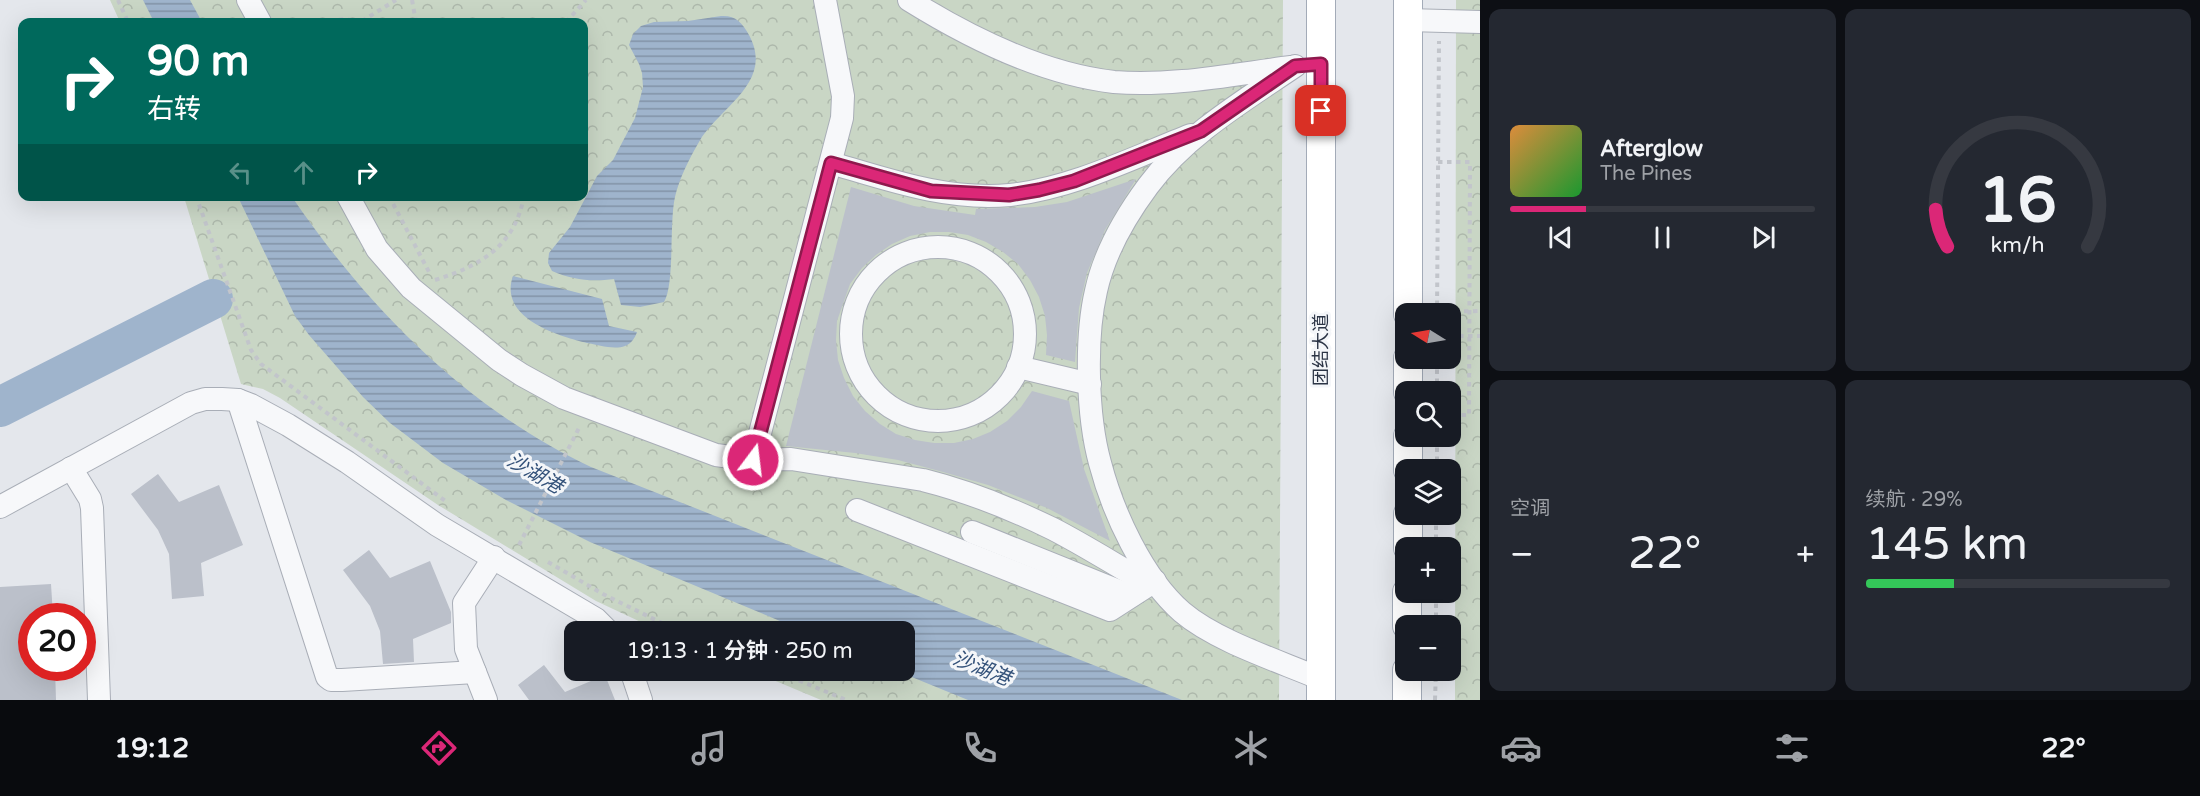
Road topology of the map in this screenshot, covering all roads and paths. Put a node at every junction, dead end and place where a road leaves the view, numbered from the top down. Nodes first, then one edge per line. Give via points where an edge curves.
1 (118, 0) edge
2 (248, 0) edge
3 (396, 0) edge
4 (412, 0) edge
5 (586, 0) edge
6 (825, 0) edge
7 (909, 0) edge
8 (1321, 0) edge
9 (1408, 7) edge
10 (126, 18) edge
11 (258, 18) edge
12 (368, 18) edge
13 (415, 18) edge
14 (570, 18) edge
15 (1439, 21) junction
16 (1480, 22) edge
17 (1308, 65) junction
18 (1201, 131) junction
19 (1438, 162) junction
20 (831, 163) junction
21 (198, 201) edge
22 (351, 201) edge
23 (392, 201) edge
24 (523, 201) edge
25 (1408, 303) edge
26 (1437, 303) edge
27 (1469, 311) junction
28 (1480, 311) edge
29 (1461, 312) edge
30 (1461, 336) edge
31 (1469, 336) junction
32 (1480, 336) edge
33 (1018, 367) junction
34 (1090, 384) junction
35 (238, 400) junction
36 (1461, 415) edge
37 (573, 438) dead end
38 (753, 460) junction
39 (71, 468) junction
40 (450, 504) dead end
41 (0, 507) edge
42 (857, 510) dead end
43 (972, 532) dead end
44 (509, 539) dead end
45 (519, 545) junction
46 (528, 550) dead end
47 (494, 557) junction
48 (547, 561) dead end
49 (1145, 587) junction
50 (598, 621) edge
51 (658, 621) edge
52 (475, 672) junction
53 (635, 681) edge
54 (800, 681) edge
55 (1407, 681) edge
56 (1436, 681) edge
57 (1321, 690) edge
58 (99, 700) edge
59 (486, 700) edge
60 (641, 700) edge
61 (846, 700) edge
62 (1407, 700) edge
63 (1435, 700) edge

1 - 10 path
2 - 11 lane
3 - 12 path
4 - 13 path
5 - 14 path
6 - 20 lane via 843,96
7 - 17 lane via 1015,55 1091,78 1116,82 1185,80
8 - 17 main road, 团结大道
9 - 15 lane
9 - 25 main road
15 - 16 lane
15 - 19 path
17 - 18 lane
17 - 57 main road, 团结大道
18 - 20 lane via 1074,181 1009,195 931,191
18 - 34 lane via 1148,186 1103,265 1090,327
19 - 26 path
19 - 27 path via 1470,162
20 - 38 lane
21 - 40 path via 252,350 261,364
22 - 38 lane via 377,249 396,272 430,305 522,375 588,409 716,455
23 - 24 path via 434,280 470,267 504,243 517,222
27 - 28 path
27 - 29 path
27 - 31 path
30 - 31 path
31 - 32 path
31 - 36 path via 1469,415
33 - 33 lane via 1025,334 1018,302 1001,274 974,255 942,247 909,252 881,268 860,294 851,326 854,359 880,400 909,417 941,421 966,416 1000,394
33 - 34 lane
34 - 49 lane via 1100,462
35 - 39 lane via 205,399 191,403
35 - 47 lane via 288,425 437,525
35 - 52 lane via 327,677 342,680
37 - 45 path
38 - 49 lane via 791,459 942,485 1052,529
39 - 41 lane
39 - 58 lane via 92,508
42 - 49 lane via 1110,610
43 - 49 lane
44 - 45 path
45 - 46 path
47 - 50 lane
47 - 52 lane via 464,603 466,649
48 - 51 path
49 - 57 lane via 1168,598 1200,626
52 - 59 lane
53 - 60 lane
54 - 61 path
55 - 62 main road
56 - 63 path

